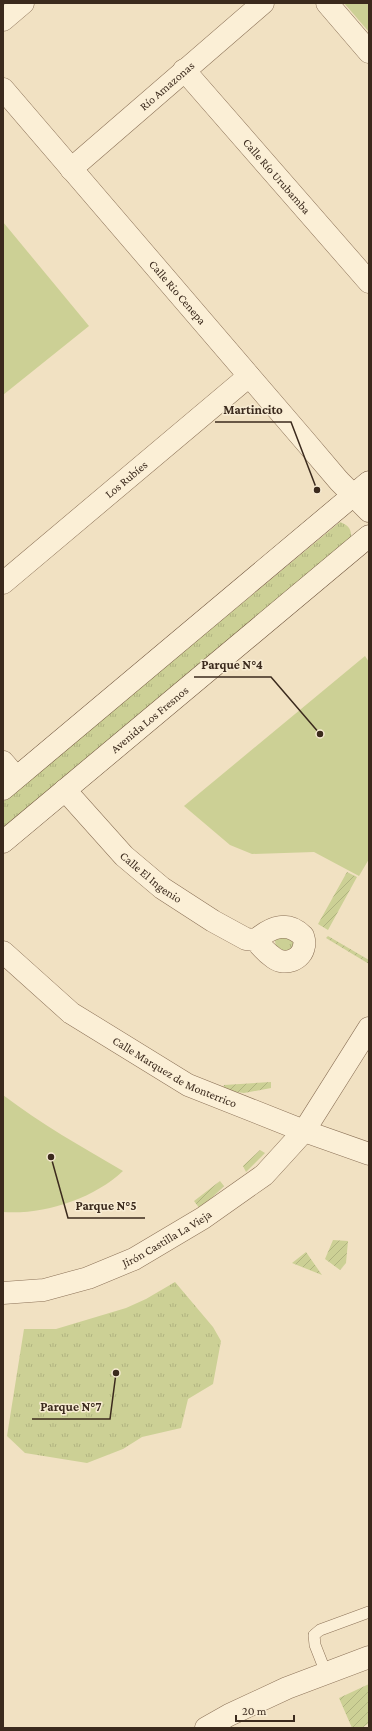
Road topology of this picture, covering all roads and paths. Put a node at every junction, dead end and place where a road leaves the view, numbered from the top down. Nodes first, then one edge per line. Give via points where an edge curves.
1 (23, 3) edge
2 (263, 3) edge
3 (327, 3) edge
4 (3, 20) edge
5 (369, 52) edge
6 (184, 70) junction
7 (3, 89) edge
8 (71, 169) junction
9 (367, 275) edge
10 (249, 376) junction
11 (361, 489) edge
12 (369, 511) edge
13 (369, 536) edge
14 (3, 583) edge
15 (7, 776) edge
16 (64, 790) junction
17 (3, 842) edge
18 (256, 940) dead end
19 (3, 952) edge
20 (369, 1028) edge
21 (304, 1131) junction
22 (369, 1154) edge
23 (3, 1293) edge
24 (369, 1612) edge
25 (369, 1657) edge
26 (326, 1673) junction
27 (206, 1728) edge

1 - 4 street
2 - 6 street, Río Amazonas
3 - 5 street
6 - 8 street, Río Amazonas
6 - 9 street, Calle Río Urubamba
7 - 8 street, Calle Rio Cenepa
8 - 10 street, Calle Rio Cenepa
10 - 11 street, Calle Rio Cenepa
10 - 14 street, Los Rubíes
11 - 12 street, Calle Rio Cenepa
11 - 15 street
13 - 16 street, Avenida Los Fresnos
16 - 17 street, Avenida Los Fresnos
16 - 18 street, Calle El Ingenio via 124,856 162,888 213,921 246,939
19 - 21 street, Calle Marquez de Monterrico via 71,1013 188,1085
20 - 21 street, Jirón Castilla La Vieja
21 - 22 street, Calle Marquez de Monterrico
21 - 23 street, Jirón Castilla La Vieja via 264,1175 204,1218 134,1259 80,1280 44,1290
24 - 26 lane via 320,1630 314,1635 315,1645
25 - 26 street
26 - 27 street via 287,1688

